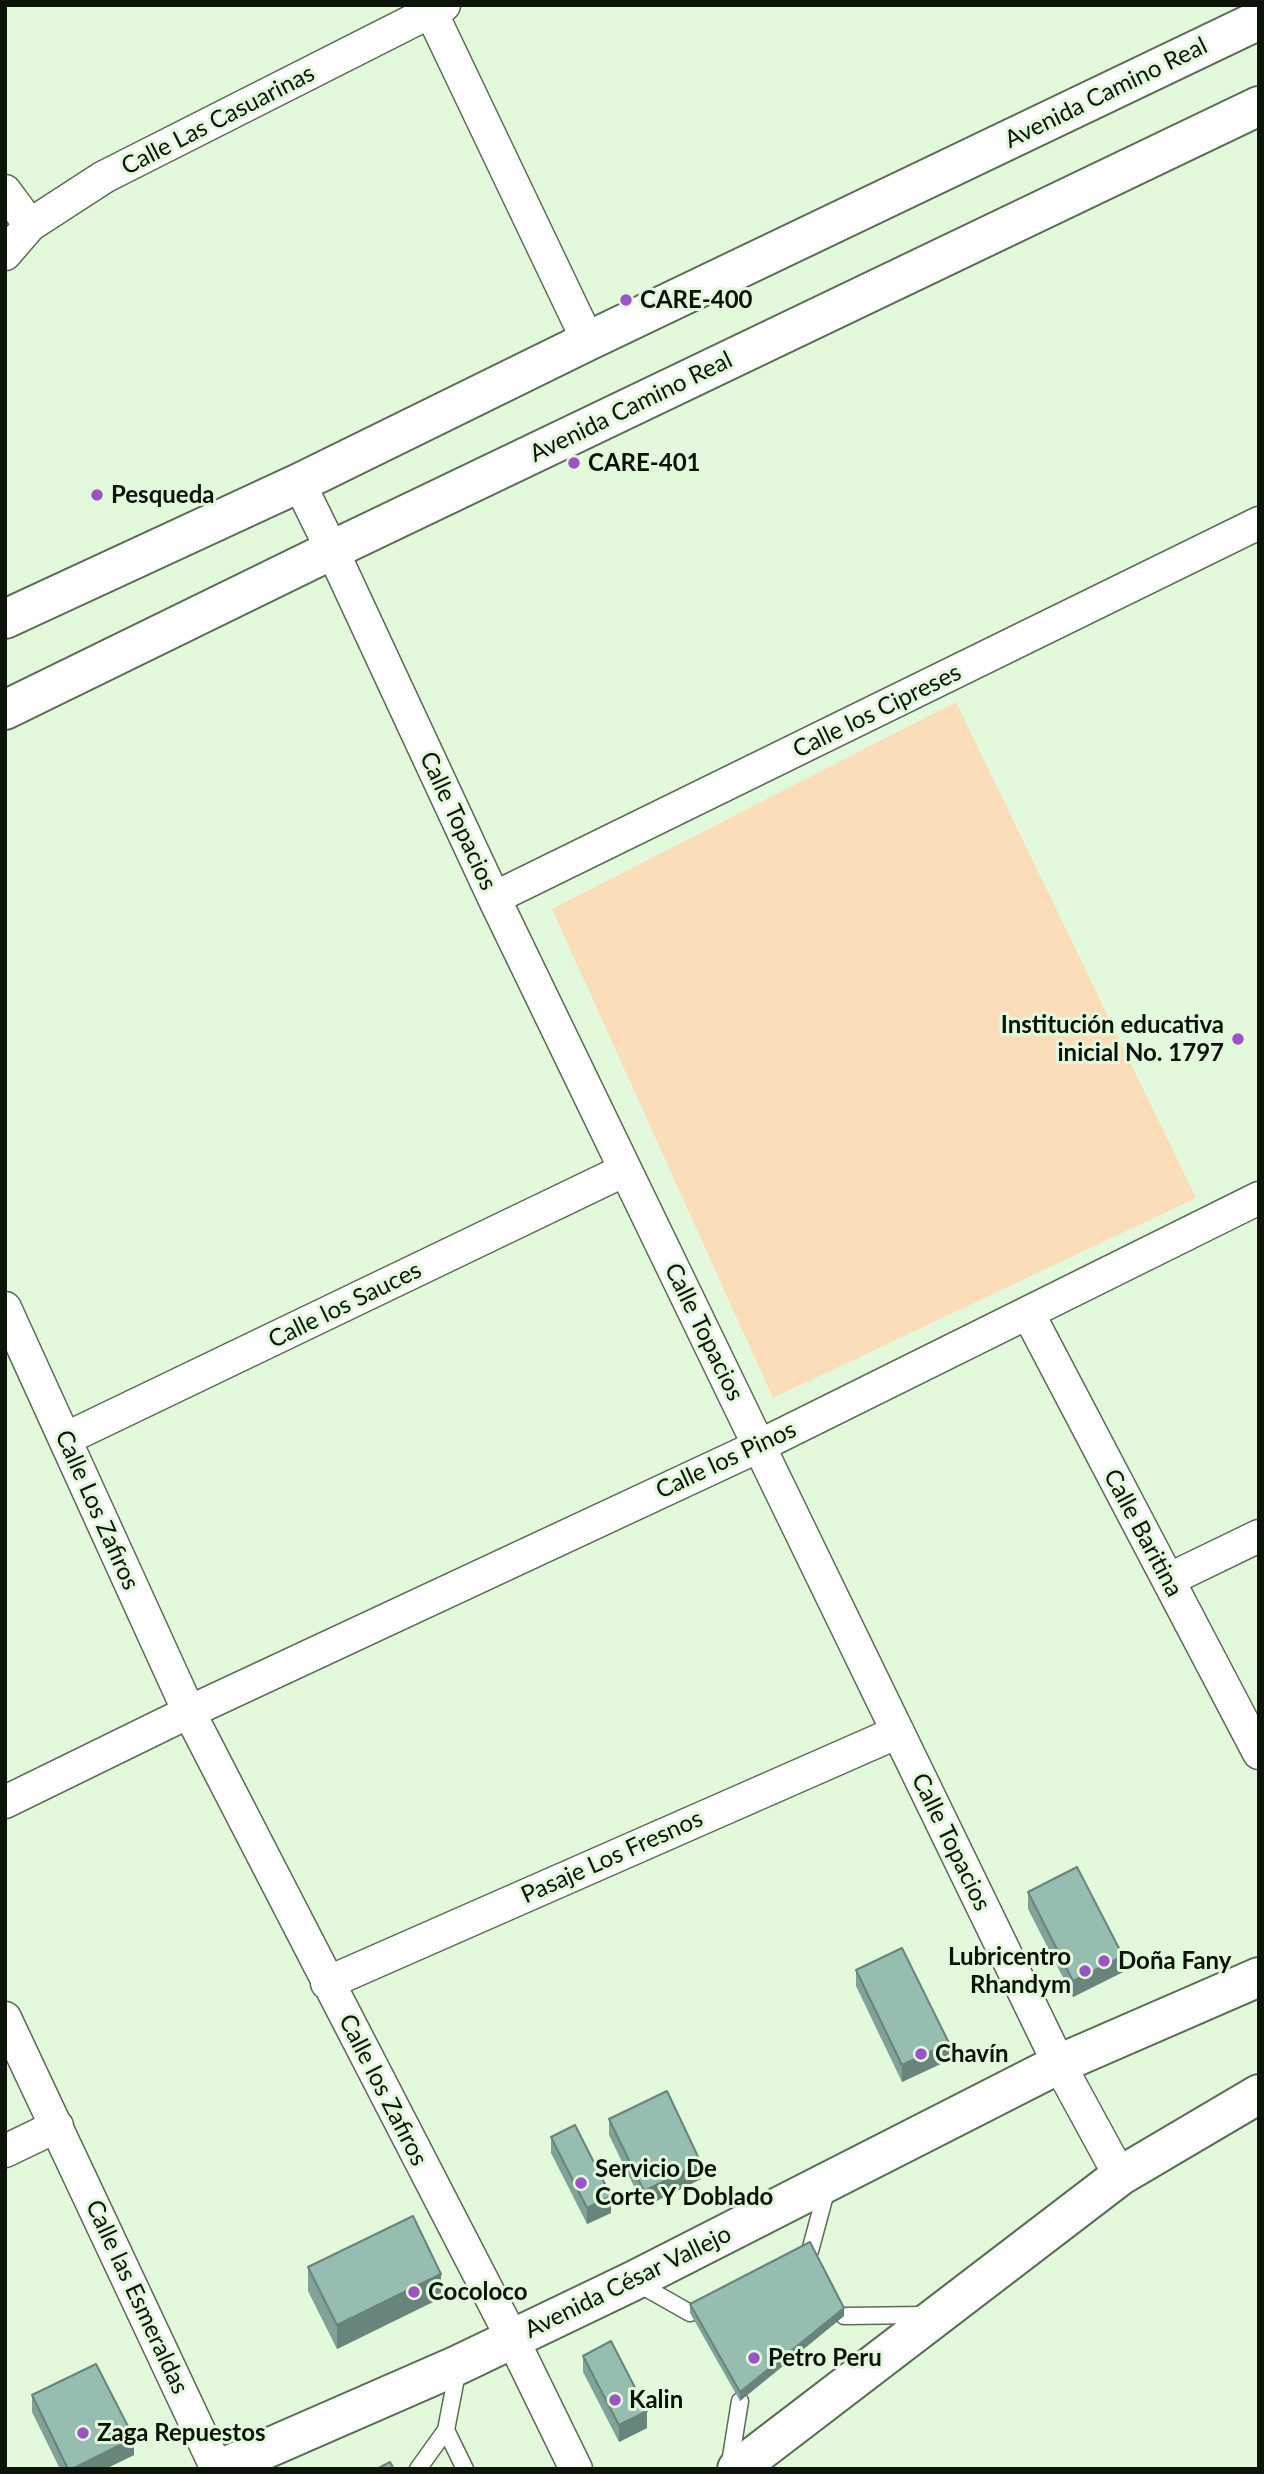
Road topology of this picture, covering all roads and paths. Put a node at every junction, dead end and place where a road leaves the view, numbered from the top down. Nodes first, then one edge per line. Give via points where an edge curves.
1 (438, 9) edge
2 (1259, 20) edge
3 (1259, 106) edge
4 (5, 191) edge
5 (30, 225) junction
6 (5, 254) edge
7 (588, 341) junction
8 (299, 483) junction
9 (1259, 523) edge
10 (332, 550) junction
11 (5, 619) edge
12 (5, 710) edge
13 (494, 898) junction
14 (625, 1170) junction
15 (1259, 1198) edge
16 (5, 1308) edge
17 (1028, 1313) junction
18 (65, 1439) junction
19 (759, 1446) junction
20 (1259, 1536) edge
21 (1168, 1580) junction
22 (189, 1712) junction
23 (898, 1732) junction
24 (1259, 1753) edge
25 (5, 1802) edge
26 (1259, 1977) edge
27 (327, 1983) junction
28 (5, 2018) edge
29 (1059, 2064) junction
30 (1259, 2094) edge
31 (57, 2126) junction
32 (5, 2151) edge
33 (1120, 2176) junction
34 (828, 2182) junction
35 (810, 2251) edge
36 (633, 2281) junction
37 (690, 2313) edge
38 (938, 2315) junction
39 (844, 2316) edge
40 (512, 2338) junction
41 (458, 2365) junction
42 (740, 2400) edge
43 (446, 2430) junction
44 (218, 2469) edge
45 (418, 2469) edge
46 (465, 2469) edge
47 (576, 2469) edge
48 (729, 2469) edge
49 (737, 2469) edge

1 - 5 street, Calle Las Casuarinas via 104,177
1 - 7 street
2 - 7 street, Avenida Camino Real
3 - 10 street, Avenida Camino Real
4 - 5 street
5 - 6 street, Calle Las Casuarinas
7 - 8 street, Avenida Camino Real
8 - 10 street, Calle Topacios
8 - 11 street, Avenida Camino Real
9 - 13 street, Calle los Cipreses
10 - 12 street, Avenida Camino Real
10 - 13 street, Calle Topacios
13 - 14 street, Calle Topacios
14 - 18 street, Calle los Sauces
14 - 19 street, Calle Topacios
15 - 17 street, Calle los Pinos
16 - 18 street, Calle Los Zafiros
17 - 19 street, Calle los Pinos
17 - 21 street, Calle Baritina
18 - 22 street, Calle Los Zafiros
19 - 22 street, Calle los Pinos
19 - 23 street, Calle Topacios
20 - 21 street
21 - 24 street, Calle Baritina
22 - 25 street
22 - 27 street, Calle los Zafiros
23 - 27 street, Pasaje Los Fresnos
23 - 29 street, Calle Topacios
26 - 29 street, Avenida César Vallejo
27 - 40 street, Calle los Zafiros
28 - 31 street
29 - 33 street, Calle Topacios
29 - 34 street, Avenida César Vallejo
30 - 33 street
31 - 32 street
31 - 44 street, Calle las Esmeraldas
33 - 38 street
34 - 35 lane
34 - 36 street, Avenida César Vallejo
36 - 37 lane
36 - 40 street, Avenida César Vallejo
38 - 39 lane
38 - 49 street
40 - 41 street, Avenida César Vallejo
40 - 47 street, Calle los Zafiros
41 - 43 lane
41 - 44 street, Avenida César Vallejo
42 - 48 lane
43 - 45 lane
43 - 46 lane

